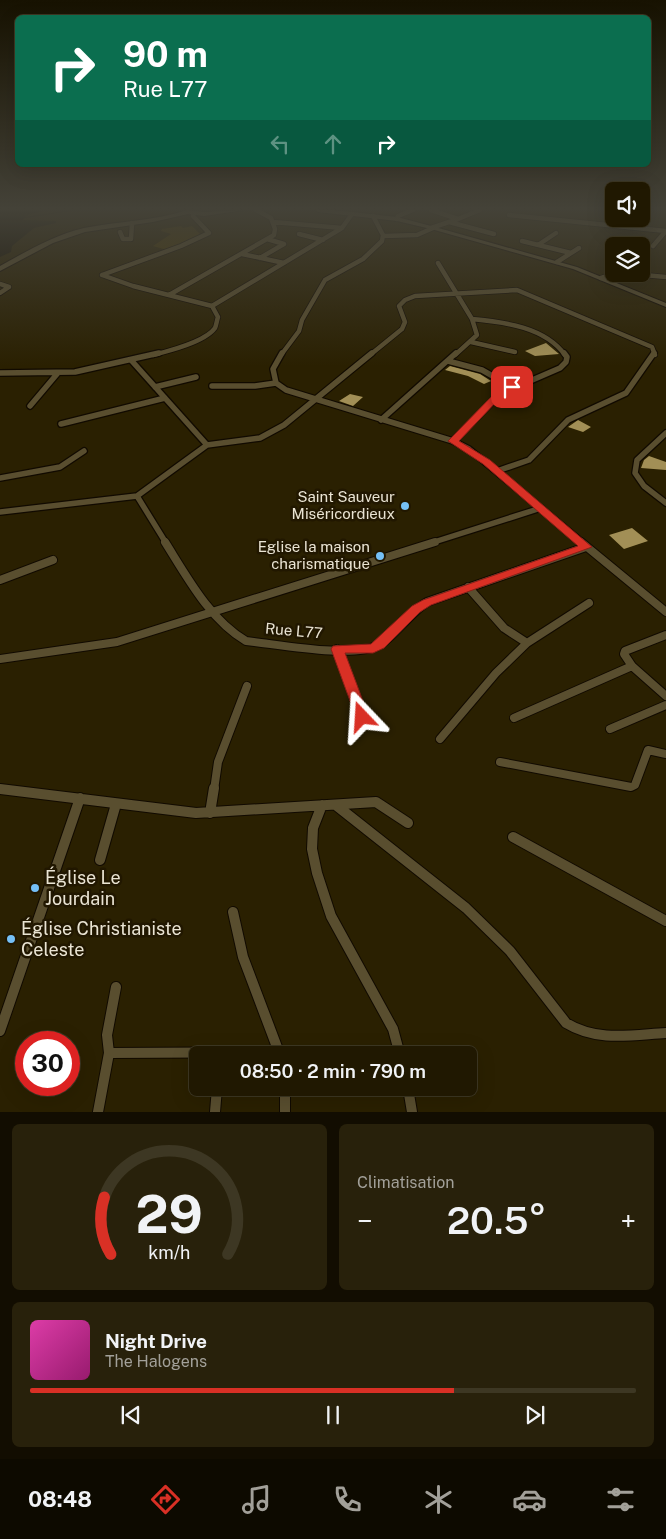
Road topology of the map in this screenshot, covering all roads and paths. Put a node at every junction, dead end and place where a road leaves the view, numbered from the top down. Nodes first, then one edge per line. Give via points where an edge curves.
1 (14, 262) edge
2 (138, 262) edge
3 (228, 262) edge
4 (279, 262) edge
5 (358, 262) edge
6 (557, 262) edge
7 (284, 263) joint
8 (438, 263) dead end
9 (0, 269) edge
10 (650, 276) edge
11 (605, 277) edge
12 (666, 277) edge
13 (601, 278) junction
14 (0, 284) edge
15 (455, 292) junction
16 (0, 293) edge
17 (169, 295) junction
18 (666, 305) edge
19 (212, 306) junction
20 (472, 319) junction
21 (471, 342) junction
22 (515, 352) dead end
23 (130, 360) junction
24 (448, 361) junction
25 (0, 373) edge
26 (57, 374) junction
27 (196, 377) dead end
28 (276, 383) junction
29 (212, 386) dead end
30 (155, 387) junction
31 (512, 387) junction
32 (165, 398) junction
33 (315, 400) junction
34 (30, 406) dead end
35 (381, 420) junction
36 (61, 424) dead end
37 (666, 433) edge
38 (453, 441) junction
39 (207, 445) junction
40 (84, 451) dead end
41 (497, 471) junction
42 (0, 478) edge
43 (137, 496) junction
44 (666, 503) edge
45 (541, 508) junction
46 (0, 512) edge
47 (586, 547) junction
48 (52, 560) dead end
49 (0, 580) edge
50 (468, 587) junction
51 (589, 604) dead end
52 (666, 612) edge
53 (214, 614) junction
54 (666, 635) edge
55 (527, 643) junction
56 (337, 649) junction
57 (0, 659) edge
58 (632, 666) junction
59 (247, 686) dead end
60 (666, 696) edge
61 (666, 705) edge
62 (362, 717) dead end
63 (514, 718) dead end
64 (610, 729) dead end
65 (440, 739) dead end
66 (666, 754) edge
67 (500, 762) dead end
68 (0, 789) edge
69 (80, 798) junction
70 (116, 804) junction
71 (322, 805) junction
72 (337, 806) junction
73 (210, 813) junction
74 (408, 823) dead end
75 (513, 836) dead end
76 (100, 860) dead end
77 (233, 912) dead end
78 (666, 921) edge
79 (116, 986) dead end
80 (0, 1031) edge
81 (666, 1033) edge
82 (276, 1046) edge
83 (398, 1046) edge
84 (109, 1053) junction
85 (189, 1053) edge
86 (216, 1096) edge
87 (285, 1096) edge
88 (409, 1096) edge
89 (98, 1112) edge
90 (215, 1112) edge
91 (285, 1112) edge
92 (412, 1112) edge

1 - 9 street
2 - 17 street via 102,275
3 - 17 street
4 - 7 street
5 - 28 street via 325,280 299,331 276,362 273,369
6 - 13 street
7 - 19 street
8 - 15 street
10 - 12 street
11 - 13 street
13 - 18 street
14 - 16 street via 9,287
15 - 20 street
15 - 33 street via 404,300 399,306 404,322 402,329
15 - 41 street via 522,291 647,343 654,351 650,363 626,393 568,420 529,460
17 - 19 street
19 - 23 street via 218,317 217,324 205,337 186,346
20 - 21 street via 477,335
20 - 31 street via 499,320 518,326 564,351 566,362 560,368
21 - 22 street
21 - 24 street
23 - 26 street
23 - 30 street
24 - 31 street via 482,370
24 - 35 street
25 - 26 street
26 - 34 street
27 - 30 street
28 - 29 street via 266,387 243,384
28 - 33 street
30 - 32 street
31 - 38 street via 496,396
32 - 36 street
32 - 39 street
33 - 35 street
33 - 39 street via 268,435
35 - 38 street
37 - 44 street via 637,460 635,473 644,486
38 - 41 street
39 - 43 street
40 - 42 street via 60,467
41 - 45 street
43 - 46 street
43 - 53 street, Rue L77
45 - 47 street
45 - 53 street
47 - 50 street, Rue L77
47 - 52 street
48 - 49 street
50 - 55 street via 504,628
50 - 56 street, Rue L77 via 421,605 380,645
51 - 55 street
53 - 56 street, Rue L77 via 240,639
53 - 57 street via 117,642
54 - 58 street via 625,651
55 - 65 street via 496,673
56 - 62 street
58 - 60 street
58 - 63 street
59 - 73 street via 218,762
61 - 64 street
66 - 67 street via 648,750 635,785 631,786
68 - 69 street
69 - 70 street
69 - 80 street
70 - 73 street via 149,810
70 - 76 street
71 - 72 street
71 - 73 street
71 - 83 street via 313,828 316,873 331,916 393,1029
72 - 74 street via 376,802
72 - 81 street via 466,908 510,950 566,1024 576,1031 604,1036
75 - 78 street
77 - 82 street via 243,957
79 - 84 street via 107,1035
84 - 85 street
84 - 89 street
86 - 90 street
87 - 91 street
88 - 92 street

